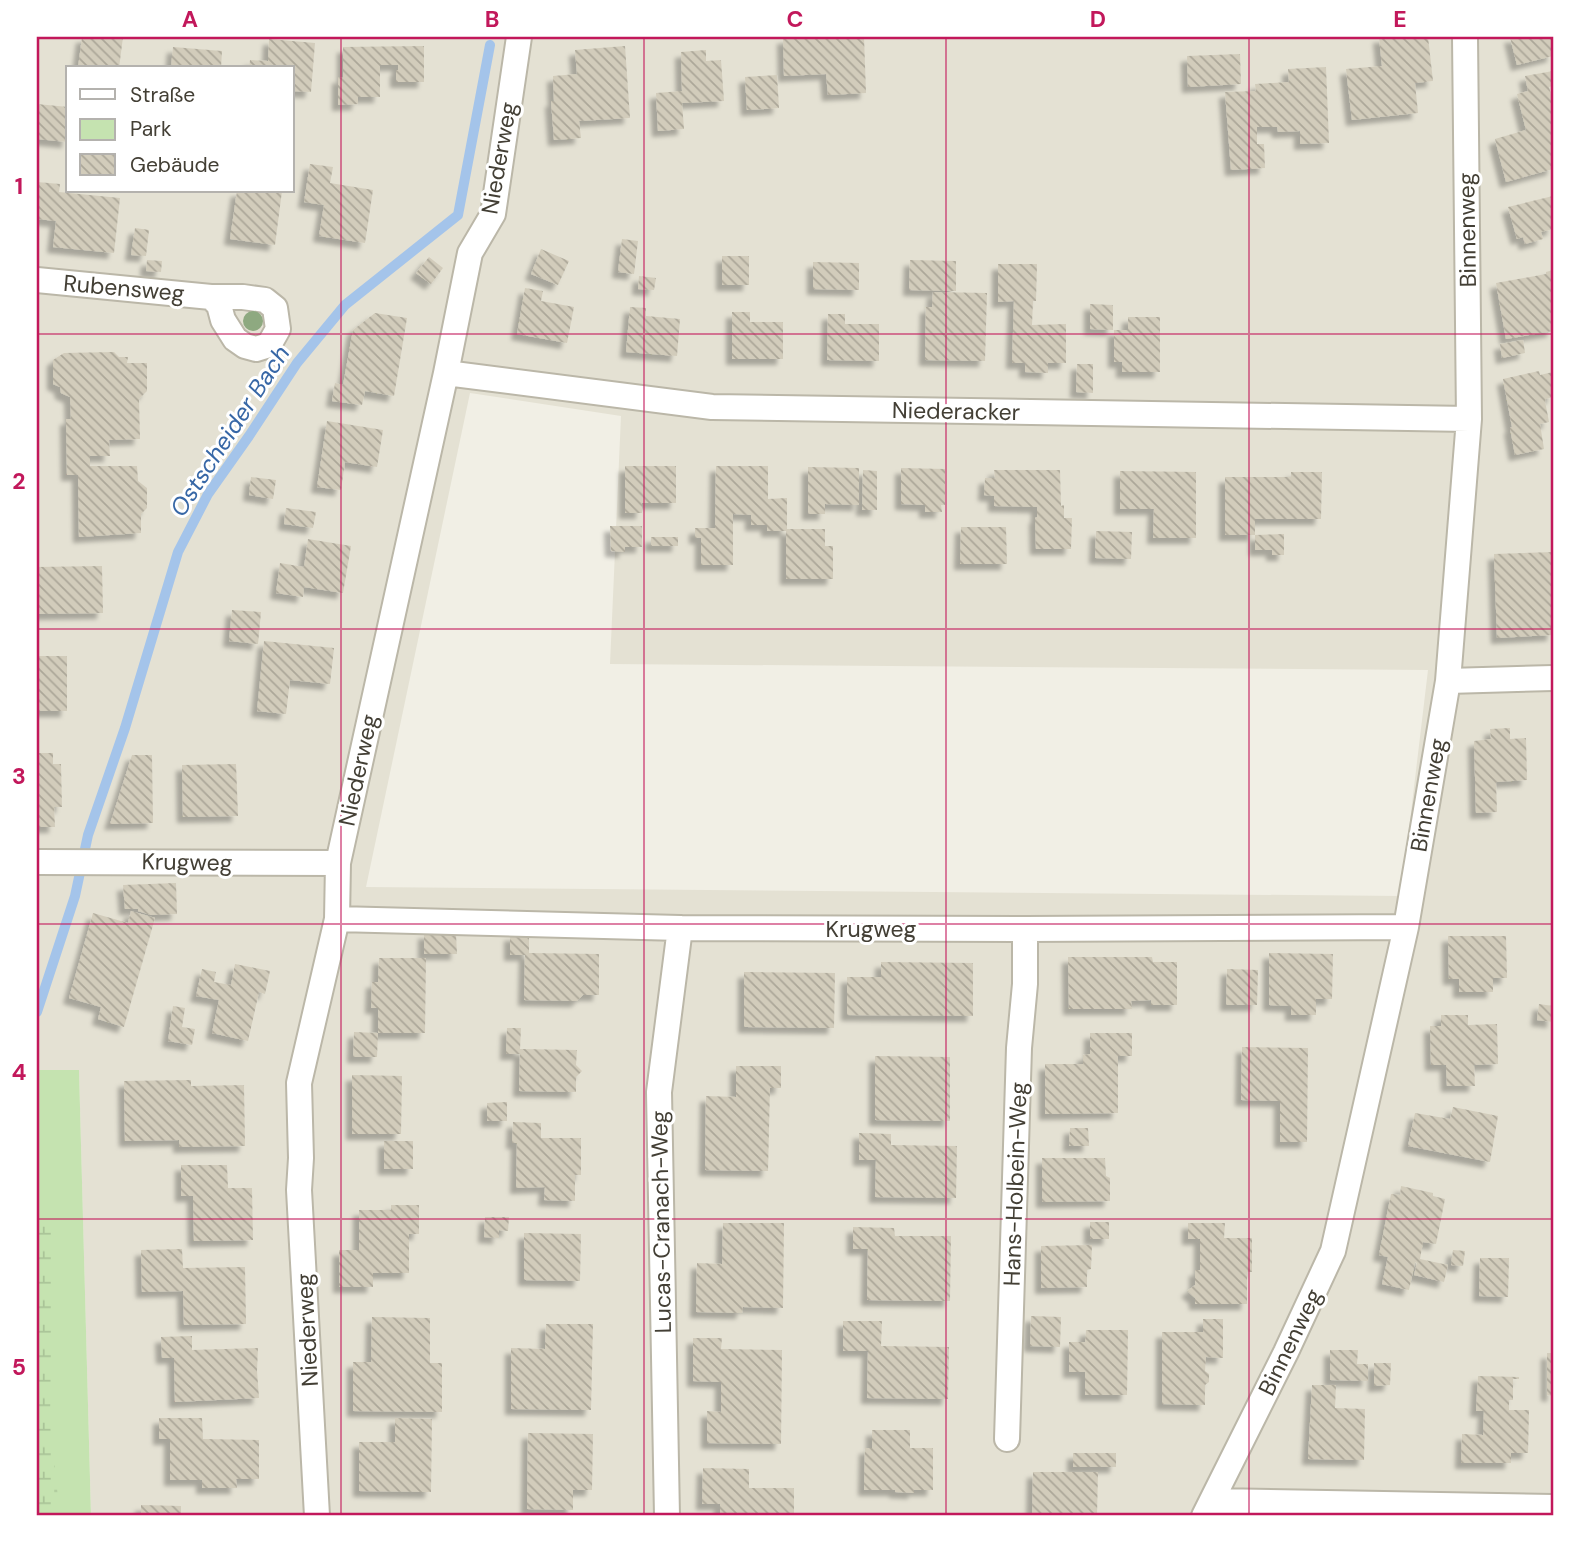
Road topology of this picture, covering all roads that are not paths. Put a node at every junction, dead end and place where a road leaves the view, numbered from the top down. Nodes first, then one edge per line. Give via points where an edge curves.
1 (519, 37) edge
2 (1465, 37) edge
3 (37, 280) edge
4 (211, 296) dead end
5 (446, 373) junction
6 (1469, 419) junction
7 (1553, 678) edge
8 (1448, 681) junction
9 (37, 862) edge
10 (338, 863) junction
11 (337, 919) junction
12 (1406, 927) junction
13 (680, 929) junction
14 (1025, 929) junction
15 (1007, 1439) dead end
16 (1553, 1507) edge
17 (1208, 1508) edge
18 (317, 1516) edge
19 (667, 1516) edge

1 - 5 street, Niederweg via 492,214 470,253
2 - 6 street, Binnenweg
3 - 4 street, Rubensweg
5 - 6 street, Niederacker via 712,407
5 - 10 street, Niederweg
6 - 8 street, Binnenweg
7 - 8 street
8 - 12 street, Binnenweg
9 - 10 street, Krugweg
10 - 11 street, Niederweg
11 - 13 street, Krugweg
11 - 18 street, Niederweg via 299,1083 299,1191
12 - 14 street, Krugweg
12 - 17 street, Binnenweg via 1333,1251
13 - 14 street, Krugweg
13 - 19 street, Lucas-Cranach-Weg via 659,1092
14 - 15 street, Hans-Holbein-Weg
16 - 17 street

